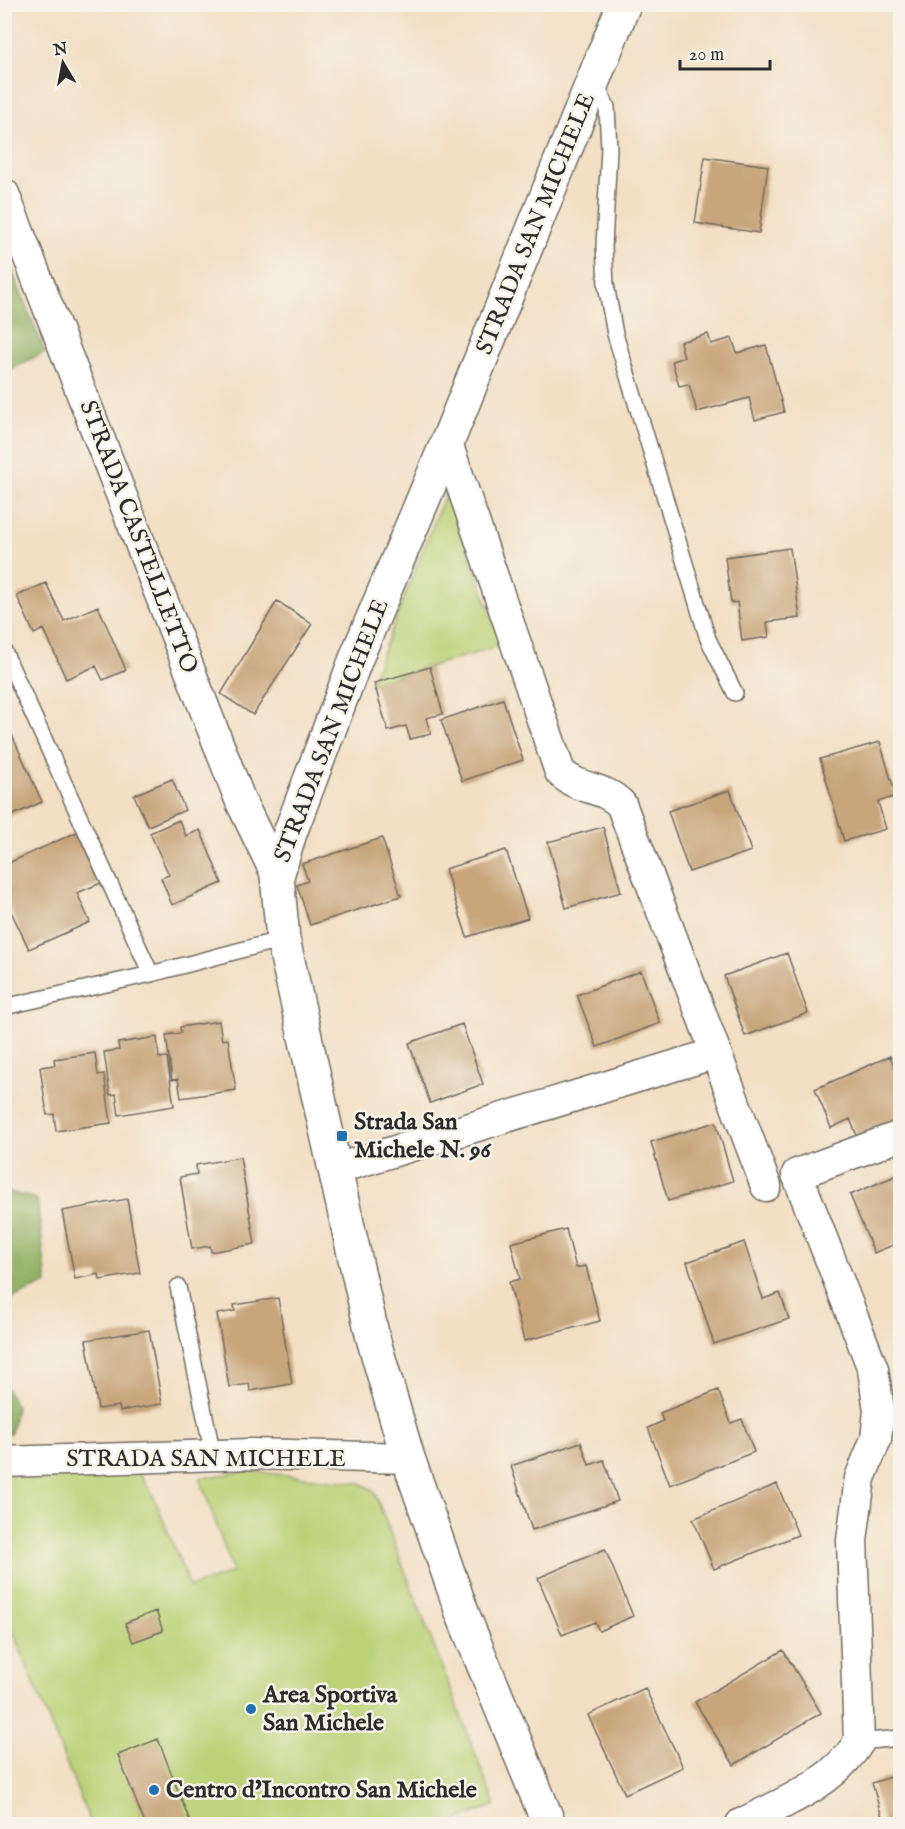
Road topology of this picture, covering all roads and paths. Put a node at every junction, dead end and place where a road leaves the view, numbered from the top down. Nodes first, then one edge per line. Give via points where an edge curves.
1 (624, 4) edge
2 (594, 81) junction
3 (4, 194) edge
4 (447, 443) junction
5 (4, 651) edge
6 (735, 693) dead end
7 (277, 876) junction
8 (283, 939) junction
9 (151, 974) junction
10 (4, 1007) edge
11 (716, 1053) junction
12 (900, 1136) edge
13 (336, 1169) junction
14 (766, 1185) dead end
15 (178, 1287) dead end
16 (213, 1455) junction
17 (408, 1458) junction
18 (4, 1462) edge
19 (900, 1738) edge
20 (859, 1742) junction
21 (547, 1824) edge
22 (741, 1824) edge

1 - 2 street, STRADA SAN MICHELE
2 - 4 street, STRADA SAN MICHELE
2 - 6 lane via 607,107 604,246 615,334 708,639
3 - 7 street, STRADA CASTELLETTO via 241,802
4 - 7 street, STRADA SAN MICHELE via 357,656
4 - 11 street via 560,772 571,782 610,793 621,804
5 - 9 lane
7 - 8 street, STRADA SAN MICHELE
8 - 9 lane
8 - 13 street, STRADA SAN MICHELE
9 - 10 lane
11 - 13 street
11 - 14 street
12 - 20 street via 797,1174 873,1369 879,1410 876,1439 860,1478 852,1540
13 - 17 street, STRADA SAN MICHELE via 374,1338
15 - 16 lane
16 - 17 street, STRADA SAN MICHELE
16 - 18 street, STRADA SAN MICHELE
17 - 21 street, STRADA SAN MICHELE via 463,1615
19 - 20 lane
20 - 22 street via 848,1761 818,1785

